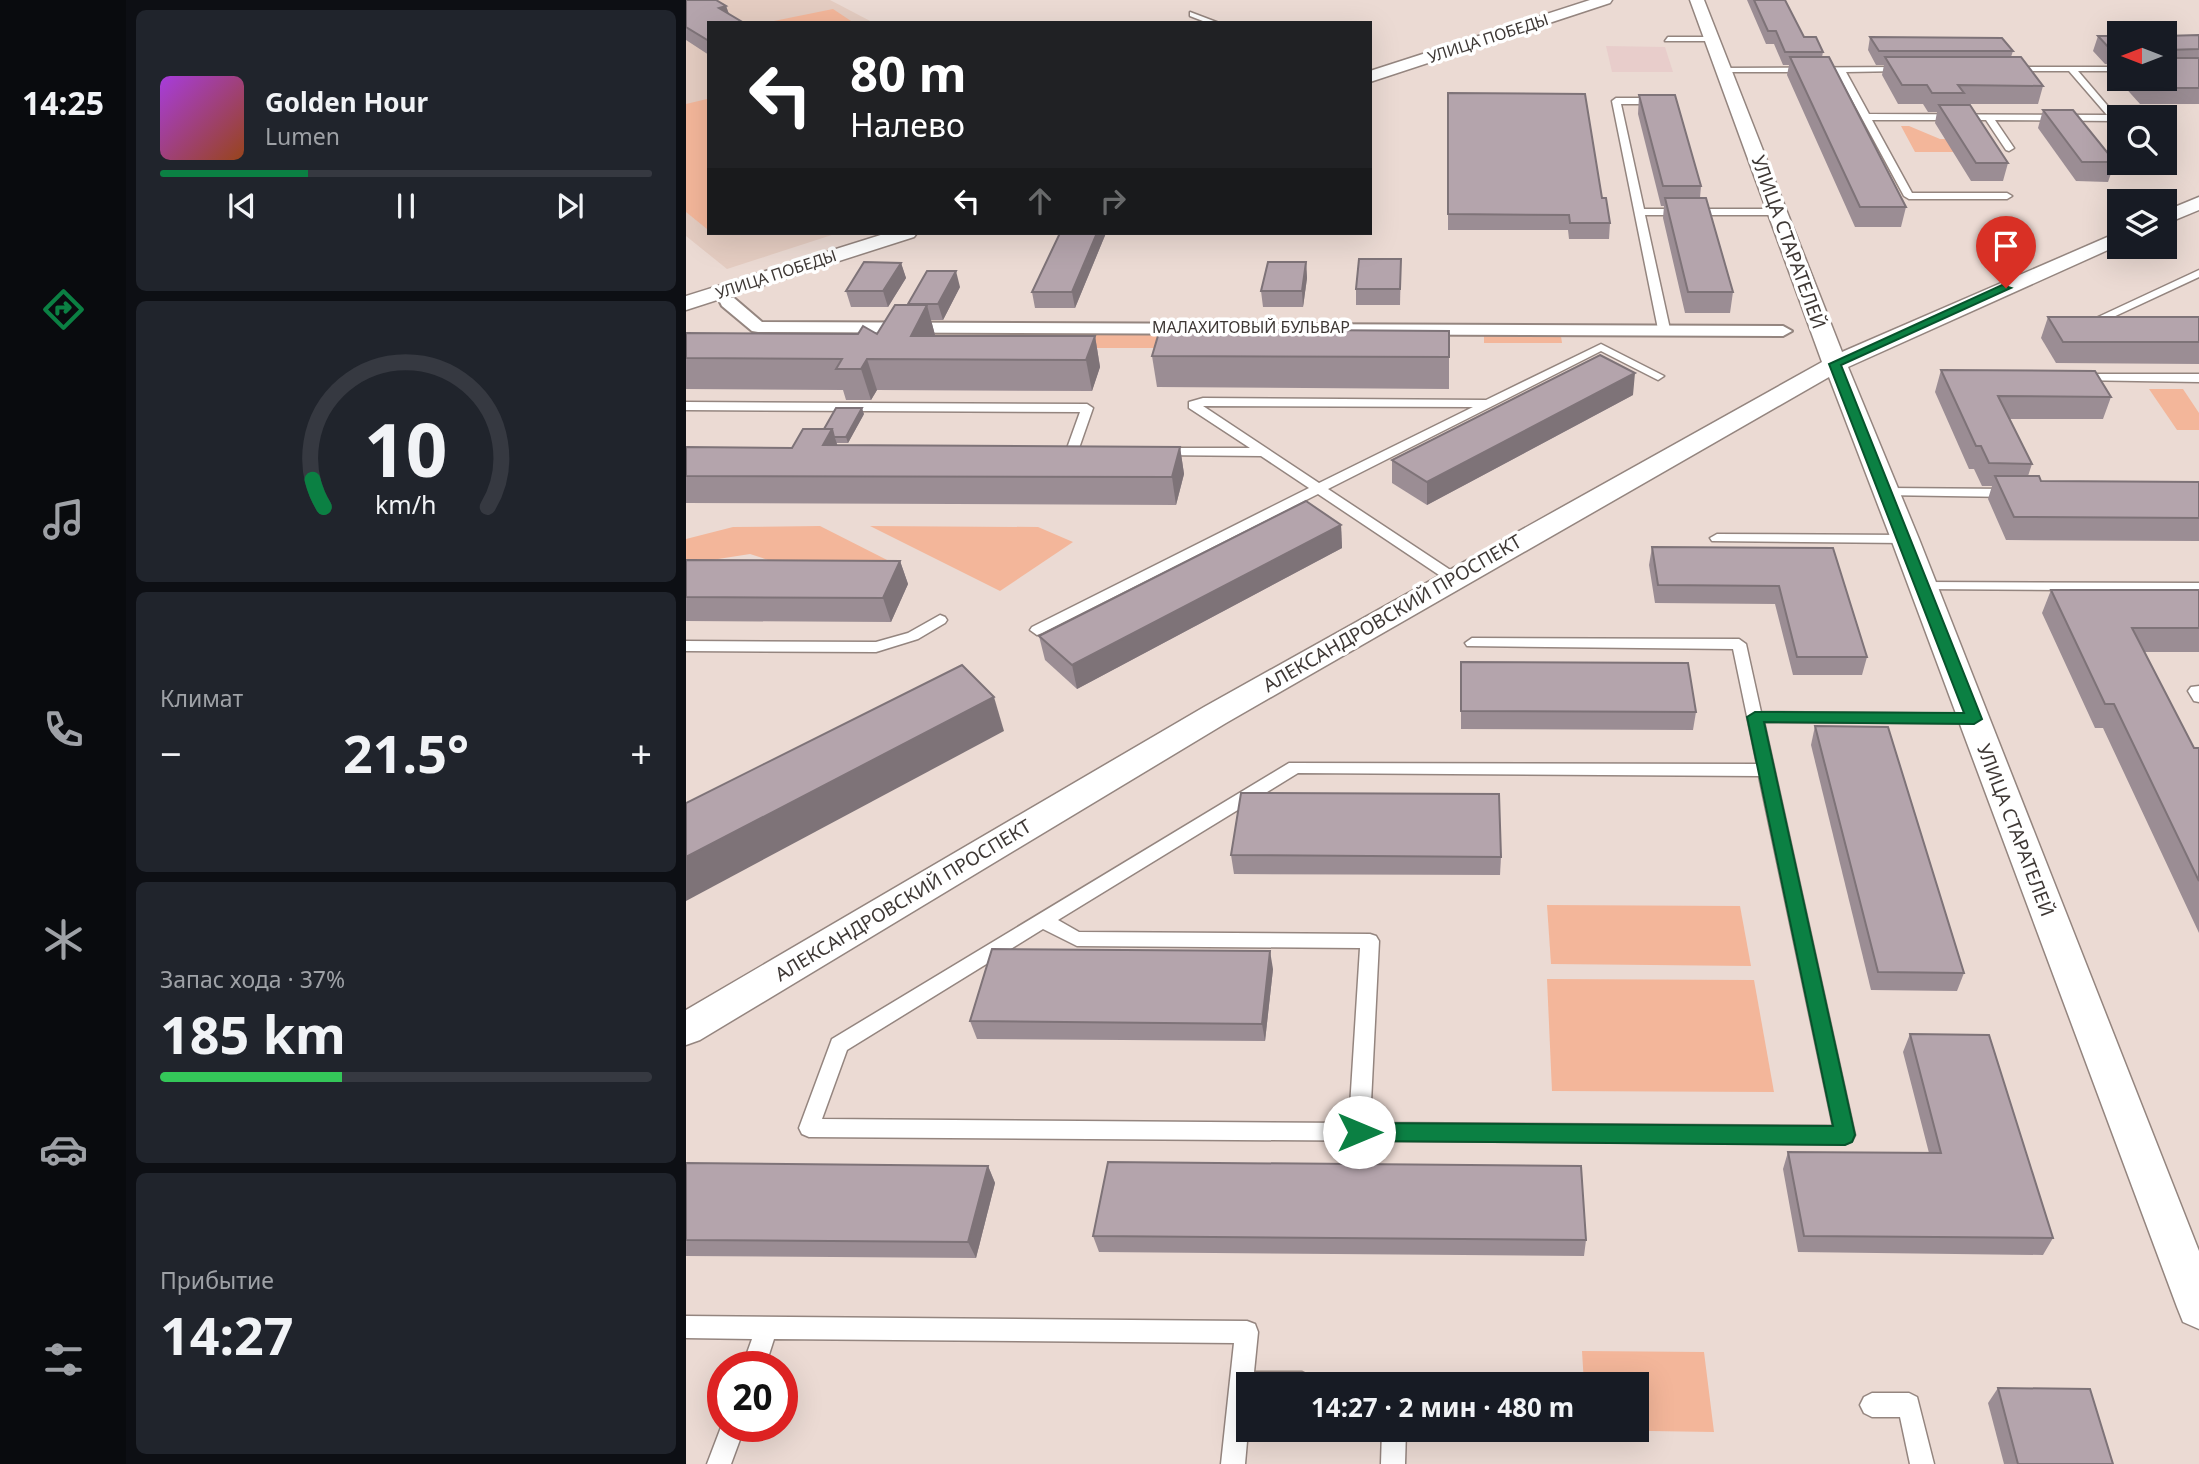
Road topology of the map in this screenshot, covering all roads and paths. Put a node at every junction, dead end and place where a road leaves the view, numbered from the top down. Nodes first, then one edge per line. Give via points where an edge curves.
1 (1605, 0) edge
2 (1697, 0) edge
3 (1193, 14) dead end
4 (1210, 21) edge
5 (1668, 39) dead end
6 (1713, 39) junction
7 (1840, 69) junction
8 (1908, 69) edge
9 (2003, 69) edge
10 (2071, 69) junction
11 (2107, 69) edge
12 (1723, 70) junction
13 (1372, 76) edge
14 (1666, 101) edge
15 (1866, 117) junction
16 (1989, 118) junction
17 (2009, 148) dead end
18 (2007, 196) dead end
19 (2199, 203) edge
20 (1639, 212) junction
21 (1779, 212) junction
22 (2177, 213) edge
23 (900, 235) edge
24 (2107, 243) edge
25 (2199, 273) edge
26 (727, 302) dead end
27 (686, 303) edge
28 (2134, 327) edge
29 (1664, 329) junction
30 (1783, 331) dead end
31 (1835, 364) junction
32 (1658, 376) dead end
33 (2062, 378) edge
34 (2199, 378) edge
35 (1489, 403) junction
36 (686, 406) edge
37 (1072, 451) edge
38 (1140, 452) edge
39 (1264, 452) junction
40 (1319, 489) junction
41 (1887, 492) junction
42 (2026, 493) edge
43 (1717, 538) dead end
44 (1905, 539) junction
45 (1453, 578) junction
46 (1923, 586) junction
47 (2199, 587) edge
48 (940, 620) dead end
49 (1037, 630) dead end
50 (1472, 643) dead end
51 (686, 646) edge
52 (2199, 691) edge
53 (2199, 697) edge
54 (1755, 717) junction
55 (1974, 719) junction
56 (1766, 770) junction
57 (1043, 921) junction
58 (686, 1029) edge
59 (1359, 1132) junction
60 (2199, 1307) edge
61 (686, 1327) edge
62 (767, 1328) junction
63 (759, 1351) edge
64 (1242, 1372) edge
65 (1872, 1405) dead end
66 (1236, 1434) edge
67 (727, 1442) edge
68 (1394, 1442) edge
69 (719, 1464) edge
70 (1233, 1464) edge
71 (1393, 1464) edge
72 (1922, 1464) edge

1 - 13 street, УЛИЦА ПОБЕДЫ
2 - 6 street, УЛИЦА СТАРАТЕЛЕЙ
3 - 4 lane
5 - 6 lane
6 - 12 street, УЛИЦА СТАРАТЕЛЕЙ
7 - 8 lane
7 - 12 lane
7 - 15 lane
9 - 10 lane
10 - 11 lane
10 - 16 lane via 2114,118
12 - 21 street, УЛИЦА СТАРАТЕЛЕЙ
14 - 20 lane via 1616,101
15 - 16 lane
15 - 18 lane via 1909,196
16 - 17 lane
19 - 22 street
20 - 21 lane
20 - 29 lane
21 - 31 street, УЛИЦА СТАРАТЕЛЕЙ
23 - 27 street, УЛИЦА ПОБЕДЫ
24 - 31 street, АЛЕКСАНДРОВСКИЙ ПРОСПЕКТ
25 - 28 lane via 2102,317 2108,327
26 - 29 street, МАЛАХИТОВЫЙ БУЛЬВАР via 758,327
29 - 30 street, МАЛАХИТОВЫЙ БУЛЬВАР
31 - 41 street, УЛИЦА СТАРАТЕЛЕЙ
31 - 45 street, АЛЕКСАНДРОВСКИЙ ПРОСПЕКТ
32 - 35 lane via 1601,347
33 - 34 lane
35 - 39 lane via 1193,405
35 - 40 lane
36 - 37 lane via 1087,408
38 - 39 lane
39 - 40 lane
40 - 45 lane
40 - 49 lane
41 - 42 lane
41 - 44 street, УЛИЦА СТАРАТЕЛЕЙ
43 - 44 lane
44 - 46 street, УЛИЦА СТАРАТЕЛЕЙ
45 - 58 street, АЛЕКСАНДРОВСКИЙ ПРОСПЕКТ
46 - 47 lane
46 - 55 street, УЛИЦА СТАРАТЕЛЕЙ
48 - 51 lane via 913,636 876,647
50 - 54 lane via 1739,644
52 - 53 lane
54 - 55 lane
54 - 56 lane
55 - 60 street, УЛИЦА СТАРАТЕЛЕЙ
56 - 57 lane via 1295,767
56 - 59 lane via 1845,1135
57 - 59 lane via 1077,939 1370,941
57 - 59 lane via 839,1045 809,1128
61 - 62 lane
62 - 63 lane
62 - 64 lane via 1247,1332
65 - 72 lane via 1909,1405
66 - 70 lane
67 - 69 lane
68 - 71 lane

